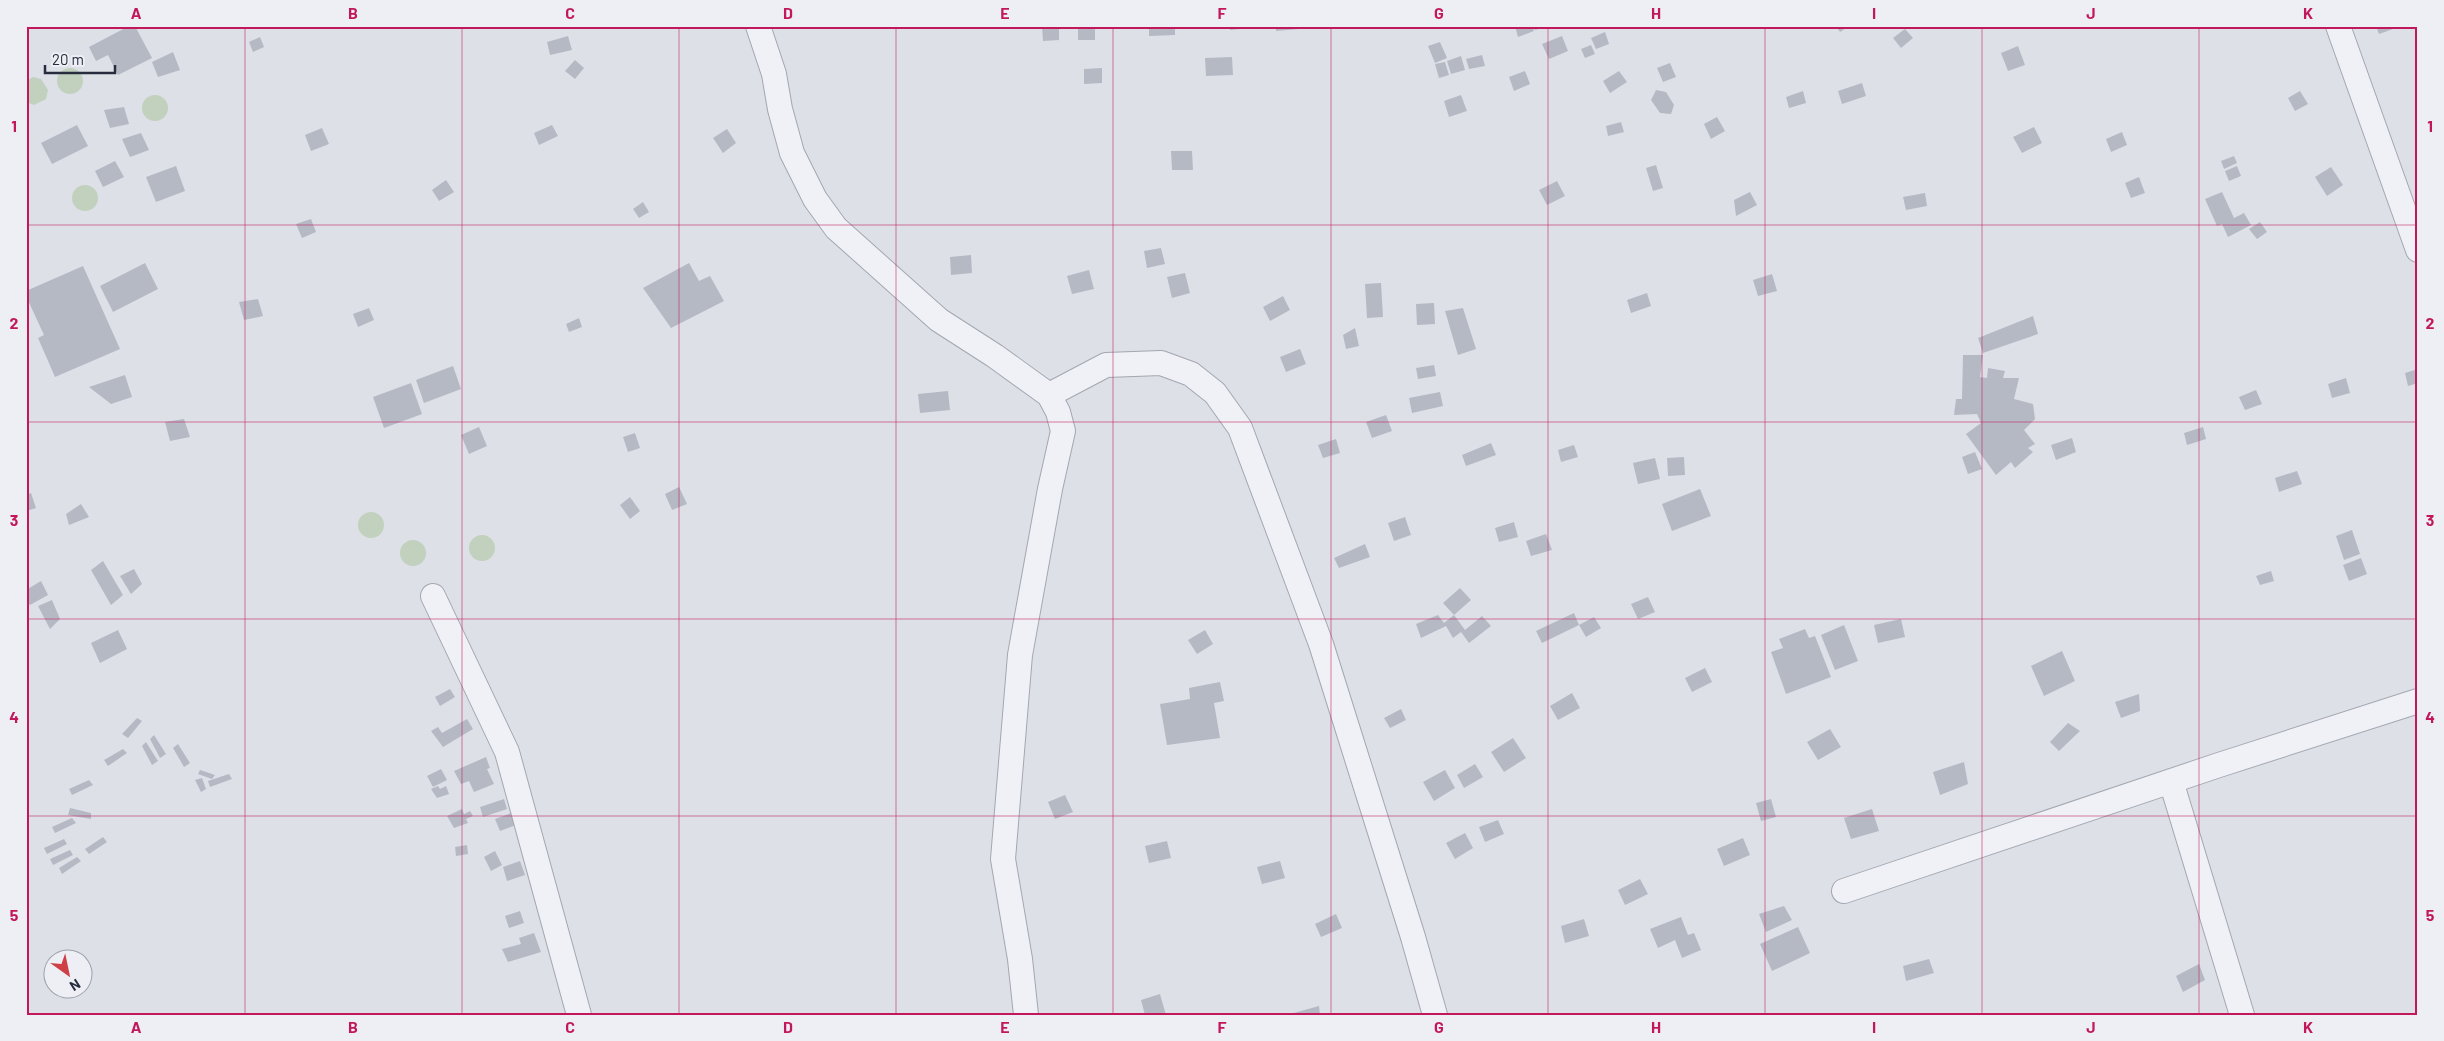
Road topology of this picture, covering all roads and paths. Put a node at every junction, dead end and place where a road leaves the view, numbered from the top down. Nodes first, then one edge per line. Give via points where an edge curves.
1 (758, 26) edge
2 (2338, 26) edge
3 (2418, 250) edge
4 (1049, 395) junction
5 (433, 596) dead end
6 (2418, 701) edge
7 (2172, 781) junction
8 (1844, 891) dead end
9 (579, 1015) edge
10 (1026, 1015) edge
11 (1435, 1015) edge
12 (2242, 1015) edge

1 - 4 street via 774,74 792,152 814,199 836,228 939,320
2 - 3 street
4 - 10 street via 1063,431 1020,655 1003,859
4 - 11 street via 1106,365 1161,363 1191,374 1215,393 1240,428 1322,644
5 - 9 street via 508,752
6 - 7 street
7 - 8 street
7 - 12 street

